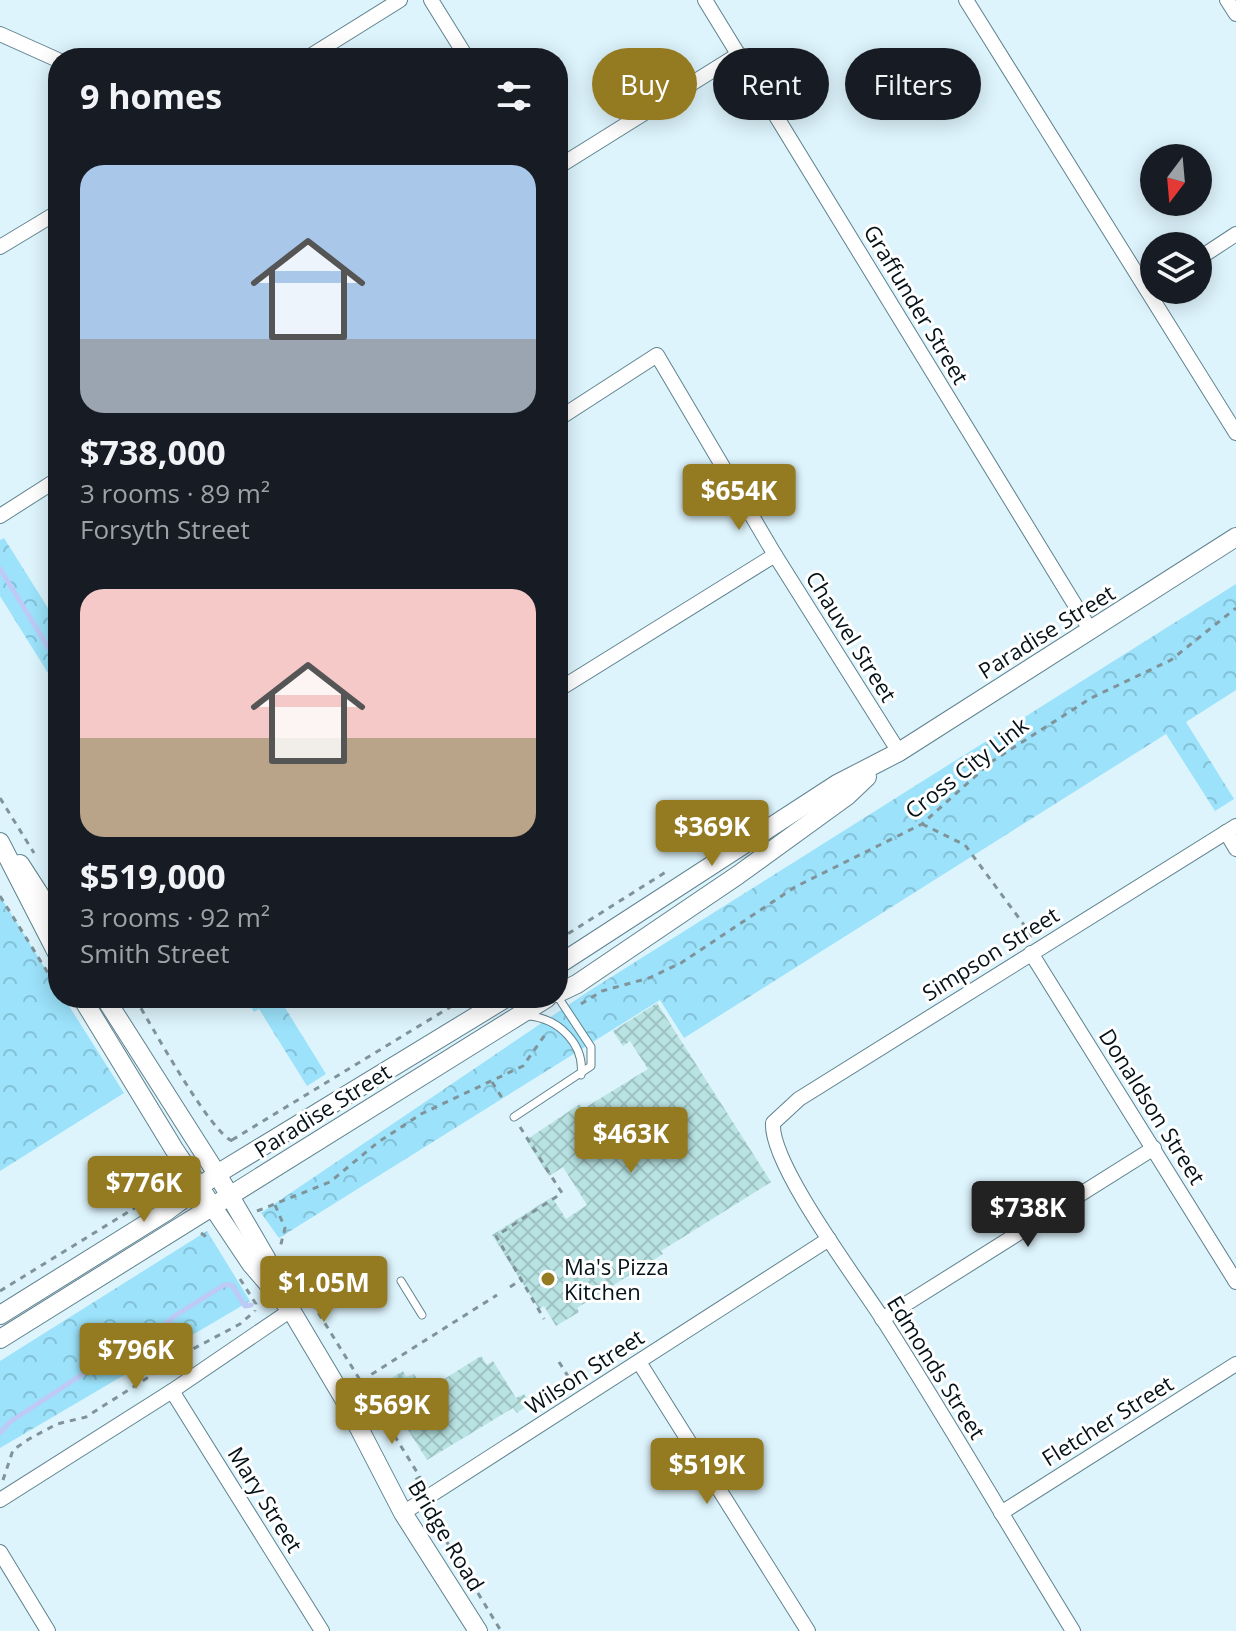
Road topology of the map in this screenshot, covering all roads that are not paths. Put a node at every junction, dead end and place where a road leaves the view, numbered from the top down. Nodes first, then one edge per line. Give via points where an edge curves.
1 (400, 0) edge
2 (431, 0) edge
3 (705, 0) edge
4 (966, 0) edge
5 (1227, 0) edge
6 (1236, 14) edge
7 (0, 34) edge
8 (323, 48) edge
9 (461, 48) edge
10 (735, 48) edge
11 (48, 56) edge
12 (713, 70) edge
13 (779, 120) edge
14 (568, 161) edge
15 (48, 218) edge
16 (1236, 234) edge
17 (0, 247) edge
18 (1212, 250) edge
19 (1140, 273) edge
20 (1159, 304) edge
21 (568, 413) edge
22 (1236, 433) edge
23 (48, 485) edge
24 (0, 516) edge
25 (1236, 537) edge
26 (775, 555) junction
27 (1091, 631) junction
28 (568, 684) edge
29 (899, 752) junction
30 (880, 764) junction
31 (1231, 829) edge
32 (0, 835) edge
33 (0, 842) edge
34 (1236, 849) edge
35 (48, 908) edge
36 (48, 936) edge
37 (1031, 953) junction
38 (568, 959) edge
39 (568, 989) edge
40 (88, 1008) edge
41 (111, 1008) edge
42 (490, 1008) edge
43 (530, 1008) edge
44 (566, 1008) edge
45 (513, 1018) junction
46 (581, 1075) junction
47 (516, 1120) road end
48 (773, 1123) joint
49 (1154, 1148) junction
50 (217, 1174) junction
51 (201, 1185) junction
52 (222, 1200) junction
53 (829, 1239) junction
54 (401, 1281) dead end
55 (1236, 1282) edge
56 (286, 1303) junction
57 (0, 1315) edge
58 (422, 1315) dead end
59 (882, 1319) junction
60 (0, 1339) edge
61 (639, 1362) junction
62 (1236, 1364) edge
63 (172, 1391) junction
64 (0, 1500) edge
65 (403, 1513) junction
66 (1001, 1513) junction
67 (0, 1552) edge
68 (48, 1631) edge
69 (322, 1631) edge
70 (478, 1631) edge
71 (808, 1631) edge
72 (1073, 1631) edge

1 - 8 street
2 - 9 street
3 - 10 street, Graffunder Street
4 - 19 street
5 - 6 street
7 - 11 street
12 - 14 street
13 - 27 street, Graffunder Street
15 - 17 street
16 - 18 street
20 - 22 street
21 - 26 street, Chauvel Street via 657,355
23 - 24 street
25 - 27 street, Paradise Street
26 - 28 street
26 - 29 street, Chauvel Street
27 - 29 street, Paradise Street
29 - 30 street, Paradise Street
30 - 38 street, Paradise Street via 837,784
30 - 39 street, Paradise Street via 847,796 738,875
31 - 34 street
31 - 37 street, Simpson Street
32 - 35 street
33 - 36 street
37 - 48 street, Simpson Street via 799,1099
37 - 49 street, Donaldson Street
40 - 51 street, Bridge Road
41 - 50 street, Bridge Road
42 - 50 street, Paradise Street
43 - 45 street, Paradise Street
44 - 46 lane via 591,1047 591,1066
45 - 46 lane via 537,1017 571,1037 583,1060
45 - 52 street, Paradise Street
46 - 47 lane
48 - 53 street, Edmonds Street via 775,1146
49 - 55 street, Donaldson Street
49 - 59 street
50 - 51 street, Paradise Street
50 - 52 street, Bridge Road
51 - 52 street, Bridge Road
51 - 57 street, Paradise Street
52 - 56 street, Bridge Road via 251,1264
52 - 60 street, Paradise Street
53 - 59 street, Edmonds Street
53 - 61 street, Wilson Street
54 - 58 lane
56 - 63 street
56 - 65 street, Bridge Road
59 - 66 street, Edmonds Street
61 - 65 street, Wilson Street
61 - 71 street
62 - 66 street, Fletcher Street
63 - 64 street
63 - 69 street, Mary Street
65 - 70 street, Bridge Road
66 - 72 street, Edmonds Street
67 - 68 street

